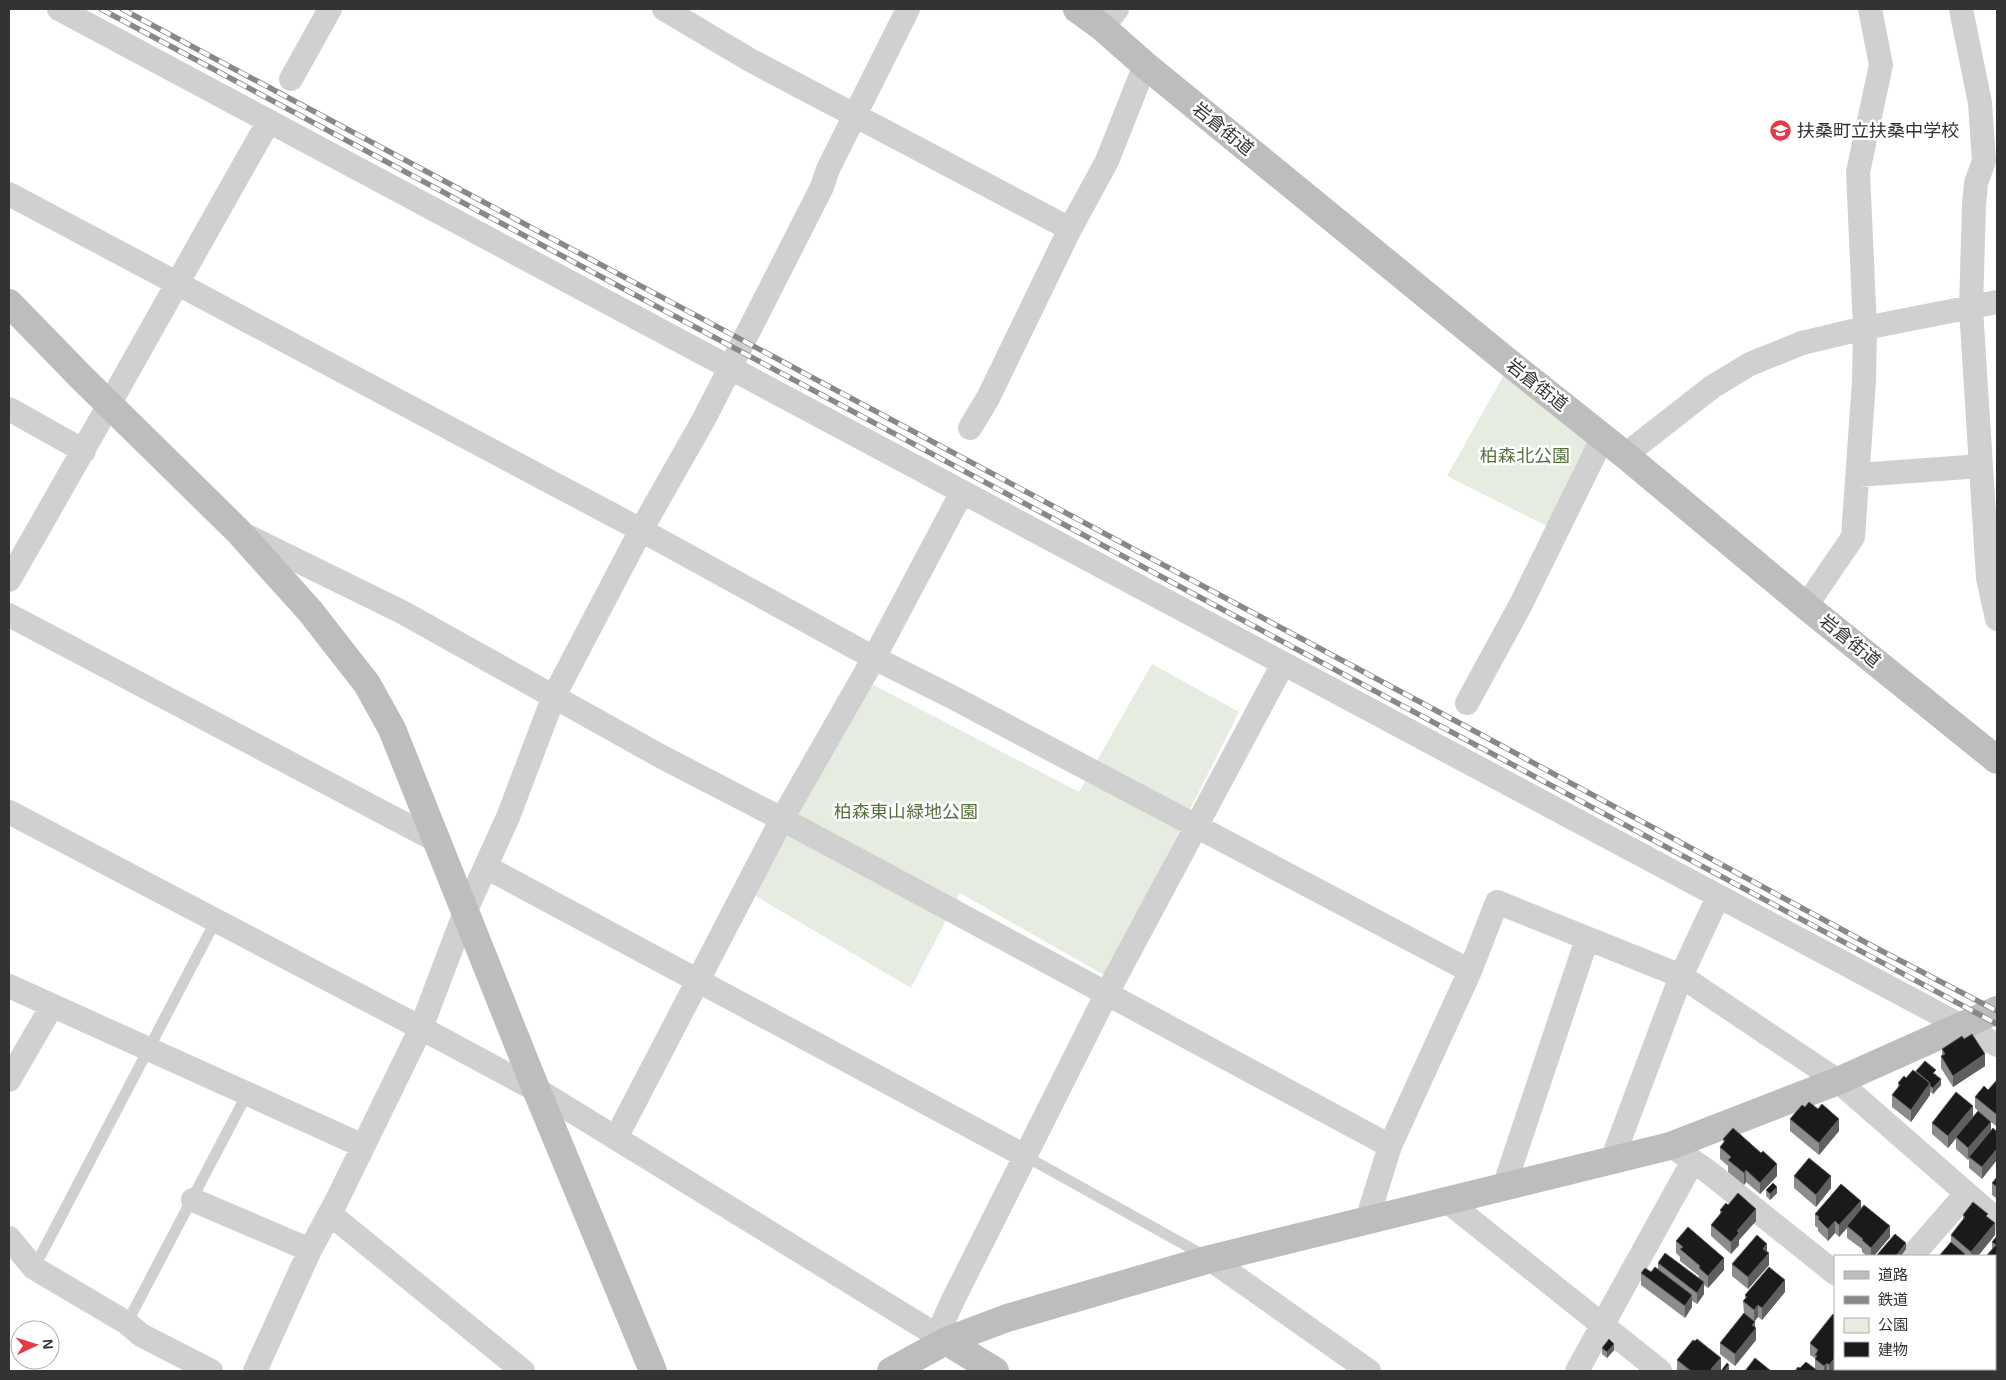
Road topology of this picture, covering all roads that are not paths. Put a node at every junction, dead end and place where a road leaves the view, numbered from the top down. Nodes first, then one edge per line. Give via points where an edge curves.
1 (59, 9) edge
2 (330, 9) edge
3 (664, 9) edge
4 (908, 9) edge
5 (1077, 9) edge
6 (1870, 9) edge
7 (1961, 9) edge
8 (1110, 18) edge
9 (1145, 66) junction
10 (291, 79) dead end
11 (856, 116) junction
12 (269, 121) junction
13 (1991, 160) edge
14 (9, 194) edge
15 (1070, 229) junction
16 (176, 284) junction
17 (1997, 302) edge
18 (9, 303) edge
19 (1970, 308) junction
20 (1866, 328) junction
21 (729, 367) junction
22 (110, 406) junction
23 (9, 409) edge
24 (970, 428) dead end
25 (1603, 438) junction
26 (84, 451) junction
27 (1625, 454) junction
28 (1981, 466) junction
29 (1858, 475) junction
30 (962, 492) junction
31 (641, 530) junction
32 (238, 531) junction
33 (9, 580) edge
34 (1806, 606) junction
35 (9, 615) edge
36 (1997, 619) edge
37 (874, 658) junction
38 (1283, 664) junction
39 (554, 696) junction
40 (1467, 703) dead end
41 (1997, 760) edge
42 (9, 812) edge
43 (782, 819) junction
44 (1198, 826) junction
45 (437, 841) junction
46 (486, 867) junction
47 (1718, 897) junction
48 (465, 912) junction
49 (216, 920) junction
50 (1588, 939) junction
51 (1470, 970) junction
52 (1681, 976) junction
53 (698, 980) junction
54 (9, 986) edge
55 (1107, 993) junction
56 (52, 1006) junction
57 (1997, 1010) edge
58 (1962, 1026) junction
59 (421, 1028) junction
60 (1997, 1045) edge
61 (149, 1048) junction
62 (9, 1080) edge
63 (1838, 1081) junction
64 (537, 1090) junction
65 (247, 1094) junction
66 (616, 1138) junction
67 (363, 1146) junction
68 (1390, 1146) junction
69 (1670, 1146) junction
70 (1025, 1156) junction
71 (1612, 1160) junction
72 (1693, 1161) junction
73 (1504, 1187) junction
74 (1966, 1194) junction
75 (193, 1200) junction
76 (1447, 1202) junction
77 (330, 1214) junction
78 (1367, 1220) junction
79 (1997, 1220) edge
80 (9, 1238) edge
81 (310, 1250) junction
82 (1913, 1255) edge
83 (1210, 1259) junction
84 (34, 1268) junction
85 (1834, 1271) edge
86 (126, 1323) junction
87 (1602, 1324) junction
88 (946, 1341) junction
89 (211, 1371) edge
90 (255, 1371) edge
91 (523, 1371) edge
92 (653, 1371) edge
93 (891, 1371) edge
94 (995, 1371) edge
95 (1369, 1371) edge
96 (1578, 1371) edge
97 (1660, 1371) edge

1 - 12 street
2 - 10 street
3 - 11 street via 750,60
4 - 11 street
5 - 8 street, 岩倉街道
6 - 20 street via 1881,65 1858,172
7 - 13 street
8 - 9 street, 岩倉街道
9 - 15 street via 1107,161
9 - 25 street, 岩倉街道
11 - 15 street
11 - 21 street
12 - 16 street
12 - 21 street
13 - 19 street via 1976,183
14 - 16 street
15 - 24 street via 988,398
16 - 22 street
16 - 31 street
17 - 19 street
18 - 22 street
19 - 20 street
19 - 28 street
20 - 27 street via 1802,343 1750,364 1712,387
20 - 29 street
21 - 30 street
21 - 31 street via 704,419
22 - 26 street
22 - 32 street
23 - 26 street
25 - 27 street, 岩倉街道
25 - 40 street via 1522,604
26 - 33 street
27 - 34 street, 岩倉街道
28 - 29 street
28 - 36 street via 1988,578
29 - 34 street via 1853,537
30 - 37 street
30 - 38 street
31 - 37 street
31 - 39 street
32 - 39 street via 402,612
32 - 45 street via 310,611 367,684 392,729
34 - 41 street, 岩倉街道
35 - 45 street
37 - 43 street
37 - 44 street
38 - 44 street
38 - 47 street
39 - 43 street
39 - 46 street
42 - 49 street
43 - 53 street
43 - 55 street
44 - 51 street
44 - 55 street
45 - 48 street
46 - 48 street
46 - 53 street
47 - 52 street
47 - 58 street
48 - 59 street
48 - 64 street
49 - 59 street
49 - 61 lane
50 - 51 street via 1497,902
50 - 52 street
50 - 73 street
51 - 68 street
52 - 63 street
52 - 71 street
53 - 66 street
53 - 70 street
54 - 56 street
55 - 68 street
55 - 70 street
56 - 61 street
56 - 62 street
57 - 58 street
58 - 60 street
58 - 63 street
59 - 64 street
59 - 67 street
61 - 65 street
61 - 84 lane
63 - 69 street
63 - 74 street
64 - 66 street
64 - 92 street
65 - 67 street
65 - 75 lane
66 - 88 street
67 - 77 street
68 - 78 street
69 - 71 street
69 - 72 street
70 - 83 lane
70 - 88 street via 943,1322
71 - 73 street
72 - 85 street
72 - 87 street
73 - 76 street
74 - 79 street
74 - 82 street
75 - 81 street
75 - 86 lane
76 - 78 street
76 - 87 street
77 - 81 street
77 - 91 street
78 - 83 street
80 - 84 street
81 - 90 street
83 - 88 street via 1007,1318
83 - 95 street
84 - 86 street
86 - 89 street via 141,1335
87 - 96 street
87 - 97 street
88 - 93 street
88 - 94 street

